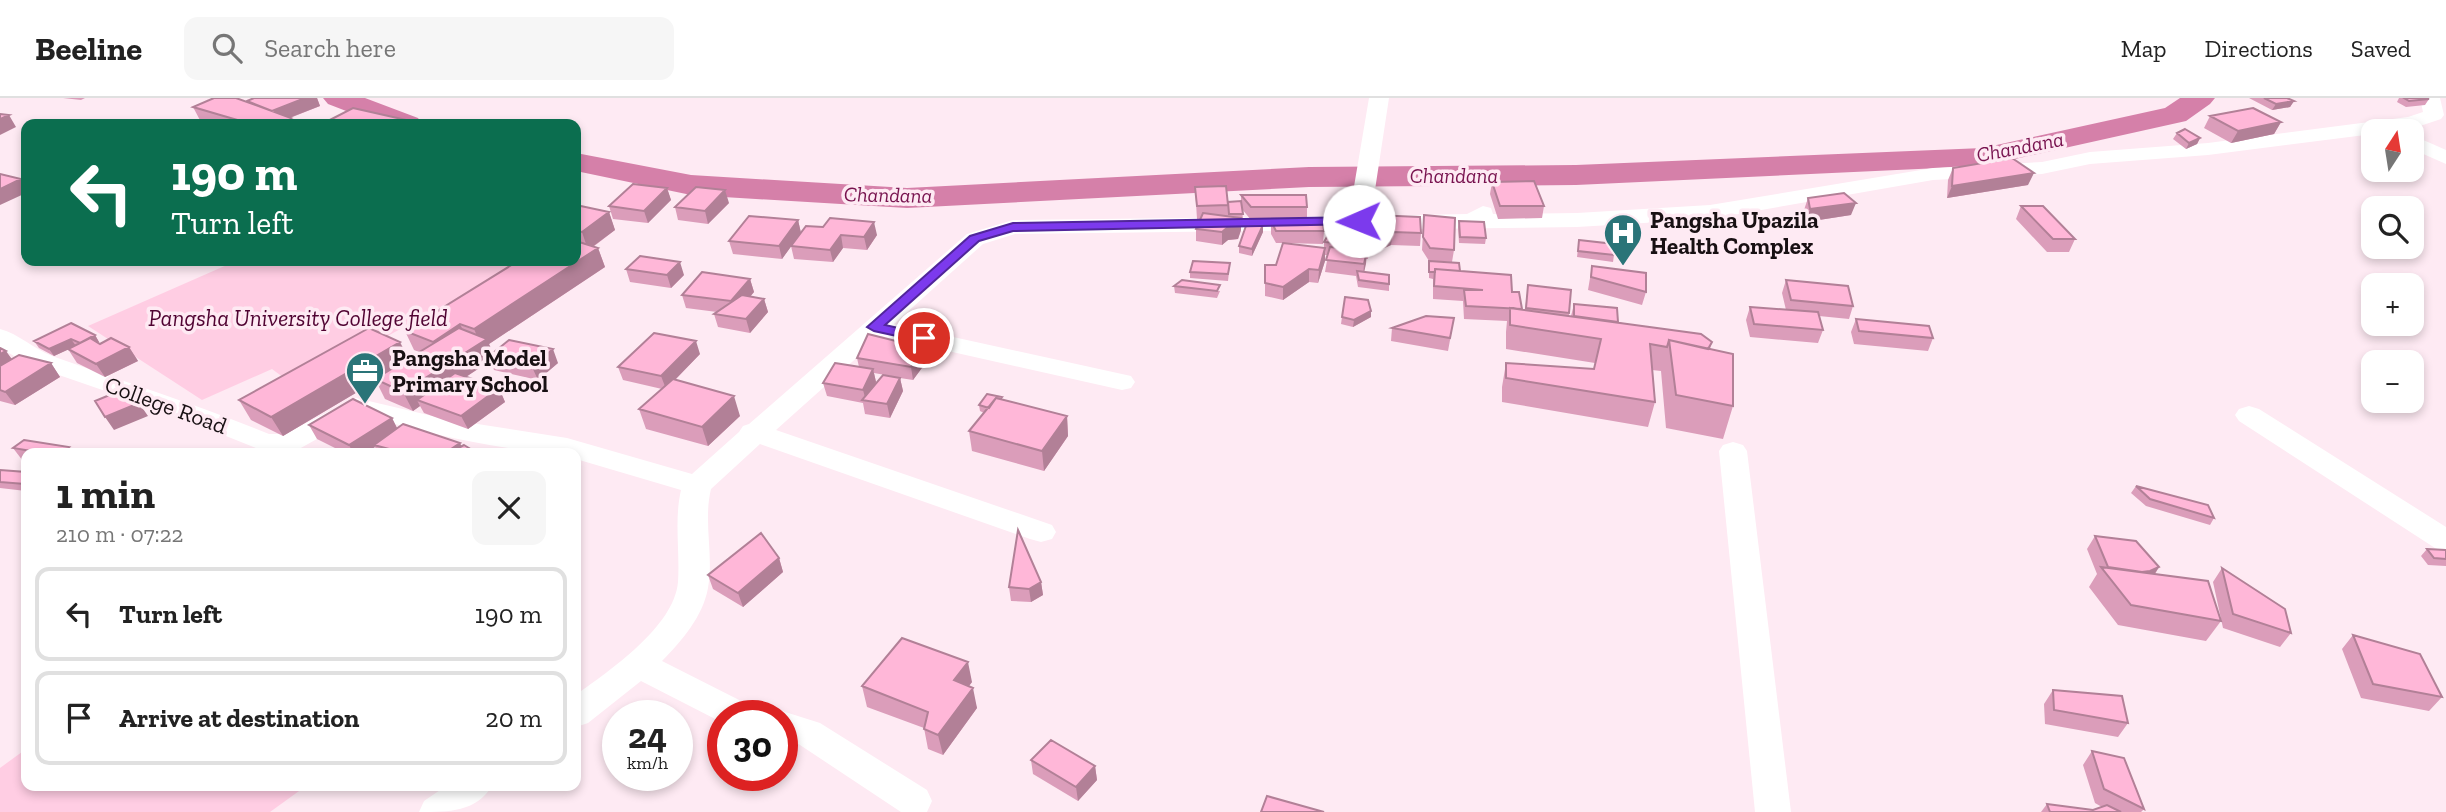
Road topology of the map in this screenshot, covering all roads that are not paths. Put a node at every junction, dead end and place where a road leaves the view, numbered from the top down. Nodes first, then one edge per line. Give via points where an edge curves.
1 (1379, 98) edge
2 (2430, 98) edge
3 (2421, 119) edge
4 (2361, 131) edge
5 (2424, 147) edge
6 (2446, 158) edge
7 (1360, 216) junction
8 (874, 327) junction
9 (0, 337) edge
10 (39, 360) junction
11 (10, 377) edge
12 (1122, 382) dead end
13 (2249, 415) dead end
14 (753, 432) junction
15 (570, 448) edge
16 (581, 451) edge
17 (1733, 451) dead end
18 (697, 485) junction
19 (1041, 532) dead end
20 (2446, 541) edge
21 (640, 665) junction
22 (708, 700) edge
23 (581, 709) edge
24 (798, 730) edge
25 (467, 791) edge
26 (914, 801) dead end
27 (437, 812) edge
28 (1773, 812) edge

1 - 7 street
2 - 3 street via 2434,115
4 - 7 street via 2090,158 2042,167 1933,174 1710,212 1577,220
5 - 6 street
7 - 8 street via 1013,227 975,239
8 - 12 street
8 - 14 street
9 - 10 street, College Road
10 - 11 street
10 - 15 street, College Road via 175,406 266,443 289,443 356,406 445,428
13 - 20 street
14 - 18 street
14 - 19 street
16 - 18 street, College Road
17 - 28 street
18 - 21 street via 692,506 693,588 681,616
21 - 22 street
21 - 23 street
24 - 26 street
25 - 27 street

